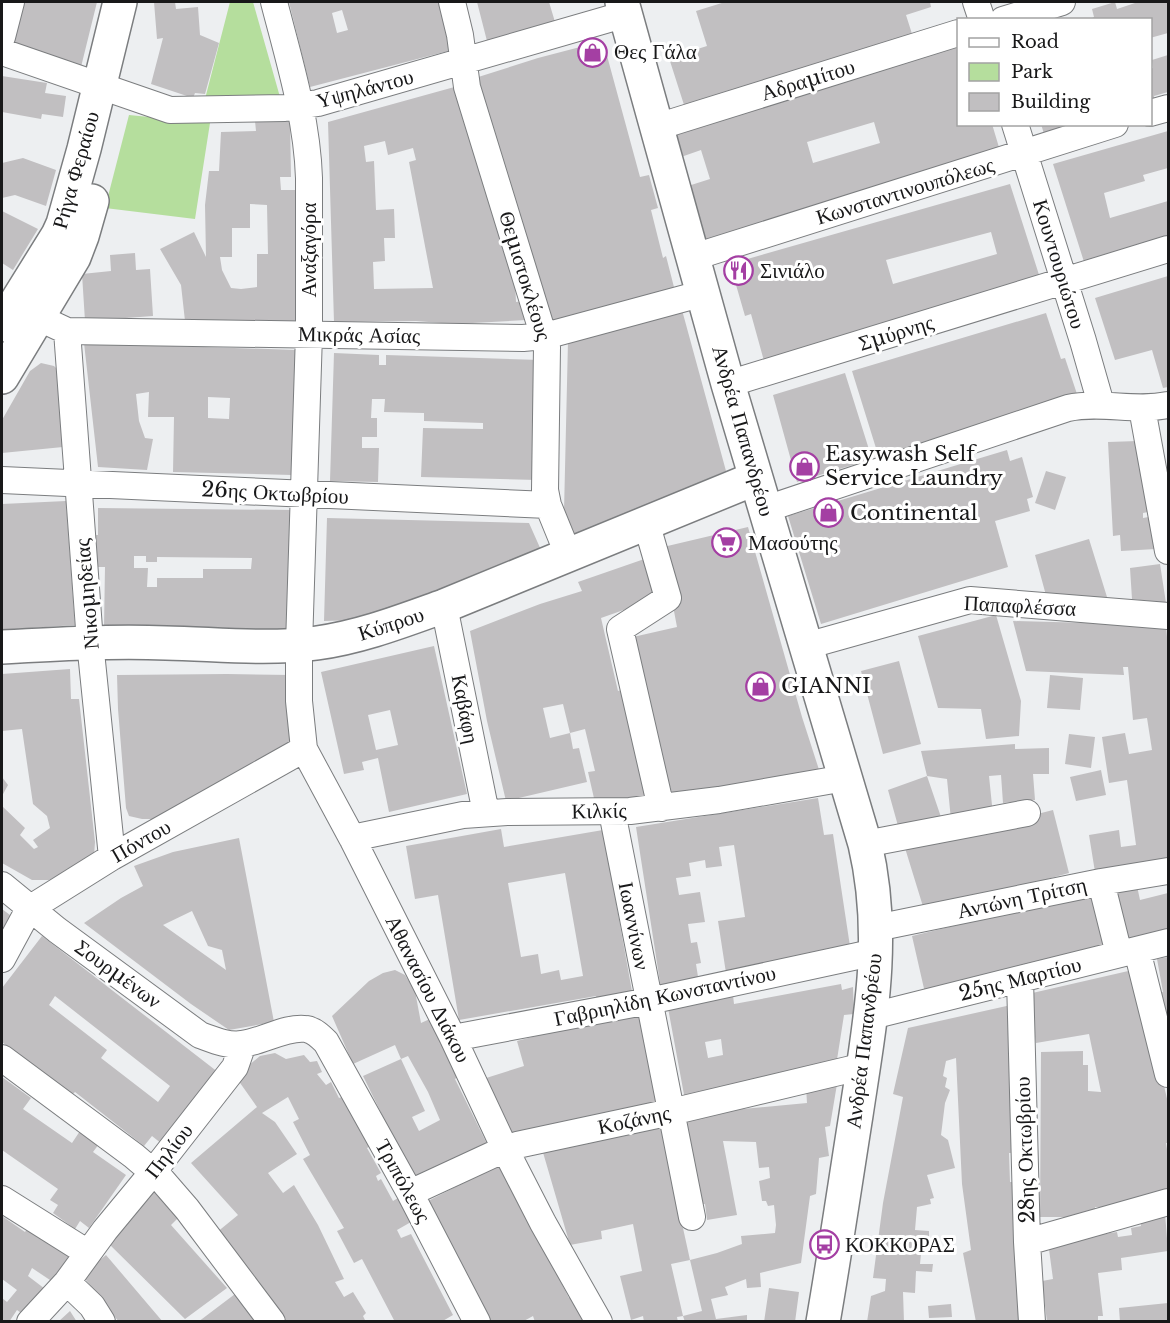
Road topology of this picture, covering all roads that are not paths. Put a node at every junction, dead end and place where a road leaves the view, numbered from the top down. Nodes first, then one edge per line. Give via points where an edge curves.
1 (11, 2) edge
2 (120, 2) edge
3 (274, 2) edge
4 (452, 2) edge
5 (976, 2) edge
6 (1062, 2) edge
7 (624, 8) edge
8 (981, 18) edge
9 (1010, 18) edge
10 (957, 33) edge
11 (2, 37) edge
12 (2, 52) edge
13 (462, 63) junction
14 (110, 90) junction
15 (300, 106) junction
16 (1168, 108) edge
17 (1152, 112) edge
18 (1016, 126) edge
19 (1109, 126) edge
20 (657, 127) junction
21 (1024, 153) junction
22 (1168, 249) edge
23 (694, 256) junction
24 (1064, 282) junction
25 (704, 293) junction
26 (17, 316) edge
27 (67, 331) junction
28 (309, 334) junction
29 (544, 336) junction
30 (2, 377) edge
31 (728, 384) junction
32 (1101, 404) junction
33 (1168, 405) edge
34 (1142, 408) junction
35 (756, 478) junction
36 (2, 480) edge
37 (78, 483) junction
38 (303, 495) junction
39 (548, 505) junction
40 (766, 509) junction
41 (646, 522) junction
42 (1168, 551) edge
43 (568, 554) junction
44 (444, 606) junction
45 (1168, 616) edge
46 (90, 642) junction
47 (299, 645) junction
48 (806, 646) junction
49 (2, 647) edge
50 (304, 749) junction
51 (845, 778) junction
52 (661, 808) junction
53 (612, 812) junction
54 (486, 813) junction
55 (1027, 813) dead end
56 (352, 838) junction
57 (865, 844) junction
58 (112, 858) junction
59 (1168, 871) edge
60 (1101, 882) junction
61 (2, 885) edge
62 (29, 909) junction
63 (876, 940) junction
64 (1168, 942) edge
65 (1128, 952) junction
66 (2, 958) edge
67 (1020, 979) junction
68 (649, 1001) junction
69 (872, 1016) junction
70 (453, 1038) junction
71 (243, 1044) junction
72 (2, 1058) edge
73 (864, 1066) junction
74 (1168, 1074) edge
75 (671, 1112) junction
76 (504, 1149) junction
77 (153, 1172) junction
78 (410, 1193) junction
79 (2, 1199) edge
80 (1168, 1202) edge
81 (692, 1217) dead end
82 (1027, 1242) junction
83 (88, 1252) junction
84 (67, 1282) junction
85 (30, 1322) edge
86 (102, 1322) edge
87 (272, 1322) edge
88 (477, 1322) edge
89 (599, 1322) edge
90 (823, 1322) edge
91 (1032, 1322) edge

1 - 11 street
2 - 14 main road, Ρήγα Φεραίου
3 - 15 street, Αναξαγόρα
4 - 13 street, Θεμιστοκλέους
5 - 8 street
6 - 9 street
7 - 13 street, Υψηλάντου
7 - 20 main road, Ανδρέα Παπανδρέου
10 - 20 street, Αδραμίτου
12 - 14 street, Υψηλάντου
13 - 15 street, Υψηλάντου
13 - 29 street, Θεμιστοκλέους
14 - 15 street, Υψηλάντου via 175,110
14 - 26 main road, Ρήγα Φεραίου via 84,149 60,231
15 - 28 street, Αναξαγόρα via 309,178
16 - 17 street
18 - 21 street, Κουντουριώτου
19 - 21 street, Κωνσταντινουπόλεως
20 - 23 main road, Ανδρέα Παπανδρέου
21 - 23 street, Κωνσταντινουπόλεως
21 - 24 street, Κουντουριώτου
22 - 24 street, Σμύρνης
23 - 25 main road, Ανδρέα Παπανδρέου
24 - 31 street, Σμύρνης
24 - 32 street, Κουντουριώτου
25 - 29 street, Μικράς Ασίας
25 - 31 main road, Ανδρέα Παπανδρέου
26 - 27 street, Μικράς Ασίας
26 - 30 main road, Ρήγα Φεραίου
27 - 28 street, Μικράς Ασίας
27 - 37 street, Νικομηδείας
28 - 29 street, Μικράς Ασίας
28 - 38 street, Αναξαγόρα
29 - 39 street, Θεμιστοκλέους via 548,353 544,489
31 - 35 main road, Ανδρέα Παπανδρέου
32 - 34 street
32 - 40 street via 1068,408
33 - 34 street
34 - 42 street
35 - 40 main road, Ανδρέα Παπανδρέου
35 - 41 main road, Κύπρου
36 - 37 street, 26ης Οκτωβρίου
37 - 38 street, 26ης Οκτωβρίου
37 - 46 street, Νικομηδείας
38 - 39 street, 26ης Οκτωβρίου
38 - 47 street, Αναξαγόρα
39 - 43 street, Θεμιστοκλέους
40 - 48 main road, Ανδρέα Παπανδρέου
41 - 43 main road, Κύπρου
41 - 52 street via 668,598 620,629
43 - 44 main road, Κύπρου
44 - 47 main road, Κύπρου via 364,634
44 - 54 street, Καβάφη
45 - 48 street, Παπαφλέσσα via 970,600
46 - 47 main road, Κύπρου
46 - 49 main road, Κύπρου
46 - 58 street, Νικομηδείας
47 - 50 street, Αθανασίου Διάκου
48 - 51 main road, Ανδρέα Παπανδρέου
50 - 56 street, Αθανασίου Διάκου
50 - 58 street, Πόντου
51 - 52 street, Κιλκίς
51 - 57 main road, Ανδρέα Παπανδρέου
52 - 53 street, Κιλκίς
53 - 54 street, Κιλκίς
53 - 68 street, Ιωαννίνων
54 - 56 street, Κιλκίς
55 - 57 street
56 - 70 street, Αθανασίου Διάκου
57 - 63 main road, Ανδρέα Παπανδρέου via 873,884
58 - 62 street, Πόντου
59 - 60 street, Αντώνη Τρίτση
60 - 63 street, Αντώνη Τρίτση
60 - 65 street
61 - 62 street, Σουρμένων
62 - 66 street, Πόντου
62 - 71 street, Σουρμένων via 200,1035 214,1041
63 - 68 street, Γαβριηλίδη Κωνσταντίνου
63 - 69 main road, Ανδρέα Παπανδρέου
64 - 65 street, 25ης Μαρτίου
65 - 67 street, 25ης Μαρτίου
65 - 74 street
67 - 69 street, 25ης Μαρτίου
67 - 82 street, 28ης Οκτωβρίου
68 - 70 street, Γαβριηλίδη Κωνσταντίνου
68 - 75 street, Ιωαννίνων
69 - 73 main road, Ανδρέα Παπανδρέου
70 - 76 street, Αθανασίου Διάκου
71 - 77 street, Πηλίου via 235,1067
71 - 78 street, Τριπόλεως via 297,1029 308,1029 326,1042
72 - 77 street
73 - 75 street, Κοζάνης
73 - 90 main road, Ανδρέα Παπανδρέου
75 - 76 street, Κοζάνης
75 - 81 street, Ιωαννίνων
76 - 78 street, Κοζάνης
76 - 89 street, Αθανασίου Διάκου
77 - 83 street, Πηλίου
77 - 87 street via 187,1209
78 - 88 street, Τριπόλεως
79 - 83 street
80 - 82 street
82 - 91 street, 28ης Οκτωβρίου
83 - 84 street, Πηλίου
84 - 85 street, Πηλίου
84 - 86 street via 92,1306

